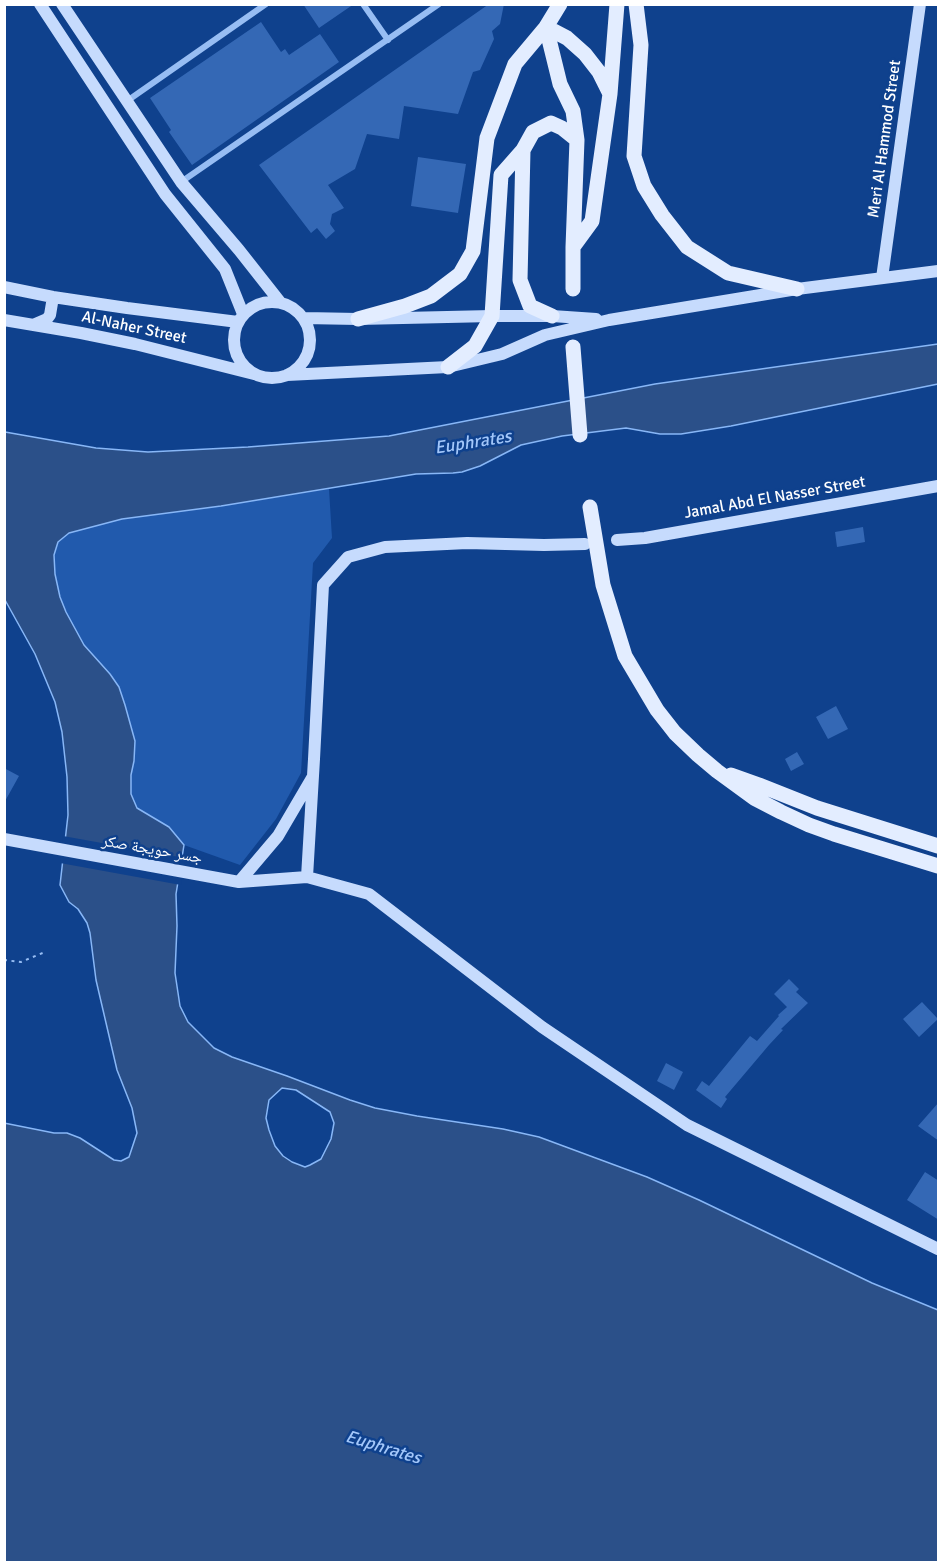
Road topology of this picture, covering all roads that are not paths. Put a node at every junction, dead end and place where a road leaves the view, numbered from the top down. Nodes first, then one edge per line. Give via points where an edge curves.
1 (40, 4) edge
2 (266, 4) edge
3 (363, 4) edge
4 (440, 4) edge
5 (560, 4) edge
6 (616, 4) edge
7 (636, 4) edge
8 (921, 4) edge
9 (66, 6) edge
10 (546, 27) junction
11 (388, 40) junction
12 (610, 94) junction
13 (127, 101) junction
14 (577, 140) junction
15 (523, 150) junction
16 (181, 182) junction
17 (573, 247) junction
18 (939, 271) edge
19 (882, 278) junction
20 (4, 287) edge
21 (573, 289) dead end
22 (797, 289) junction
23 (53, 297) junction
24 (280, 302) junction
25 (492, 316) junction
26 (552, 316) junction
27 (241, 318) junction
28 (304, 318) junction
29 (358, 319) junction
30 (4, 320) edge
31 (609, 320) junction
32 (33, 325) junction
33 (4, 328) edge
34 (573, 347) dead end
35 (448, 367) junction
36 (254, 374) junction
37 (287, 375) junction
38 (580, 435) dead end
39 (939, 486) edge
40 (590, 507) dead end
41 (617, 540) dead end
42 (585, 544) dead end
43 (717, 771) junction
44 (313, 776) junction
45 (4, 839) edge
46 (939, 846) edge
47 (939, 866) edge
48 (307, 877) junction
49 (239, 882) junction
50 (939, 1249) edge

1 - 27 street via 165,194 225,269
2 - 13 street
3 - 11 street
4 - 11 street
5 - 10 main road
6 - 12 main road
7 - 22 main road via 641,45 634,156 644,186 687,247 728,273
8 - 19 street, Meri Al Hammod Street
9 - 13 street
10 - 12 main road via 585,54
10 - 14 main road via 560,84 573,111
10 - 29 main road via 515,64 487,138 472,251 460,273 431,296
11 - 16 street
12 - 17 main road via 592,221
13 - 16 street
14 - 15 main road via 551,123 533,132
14 - 17 main road
15 - 25 main road via 501,175
15 - 26 main road via 519,280 530,306
16 - 24 street
17 - 21 main road
18 - 19 street
19 - 22 street
20 - 23 street, Al-Naher Street
22 - 31 street
23 - 27 street, Al-Naher Street
23 - 32 street via 50,315
24 - 27 street via 254,305
24 - 28 street
25 - 26 street
25 - 29 street
25 - 35 main road via 474,346
26 - 31 street
27 - 36 street via 234,333 234,346 245,368
28 - 29 street
28 - 37 street via 311,339 309,351 297,369
30 - 32 street, Al-Naher Street
31 - 35 street via 545,335 502,354
32 - 33 street
32 - 36 street, Al-Naher Street via 135,344
34 - 38 main road
35 - 37 street
36 - 37 street via 265,378
39 - 41 street, Jamal Abd El Nasser Street
40 - 43 main road via 603,585 625,656 675,733
42 - 44 street via 385,547 348,557 323,585
43 - 46 main road via 817,808
43 - 47 main road via 754,798 809,825
44 - 48 street
44 - 49 street via 278,836
45 - 49 street, جسر حويجة صكر
48 - 49 street, جسر حويجة صكر
48 - 50 street, جسر حويجة صكر via 369,894 542,1027 687,1125

